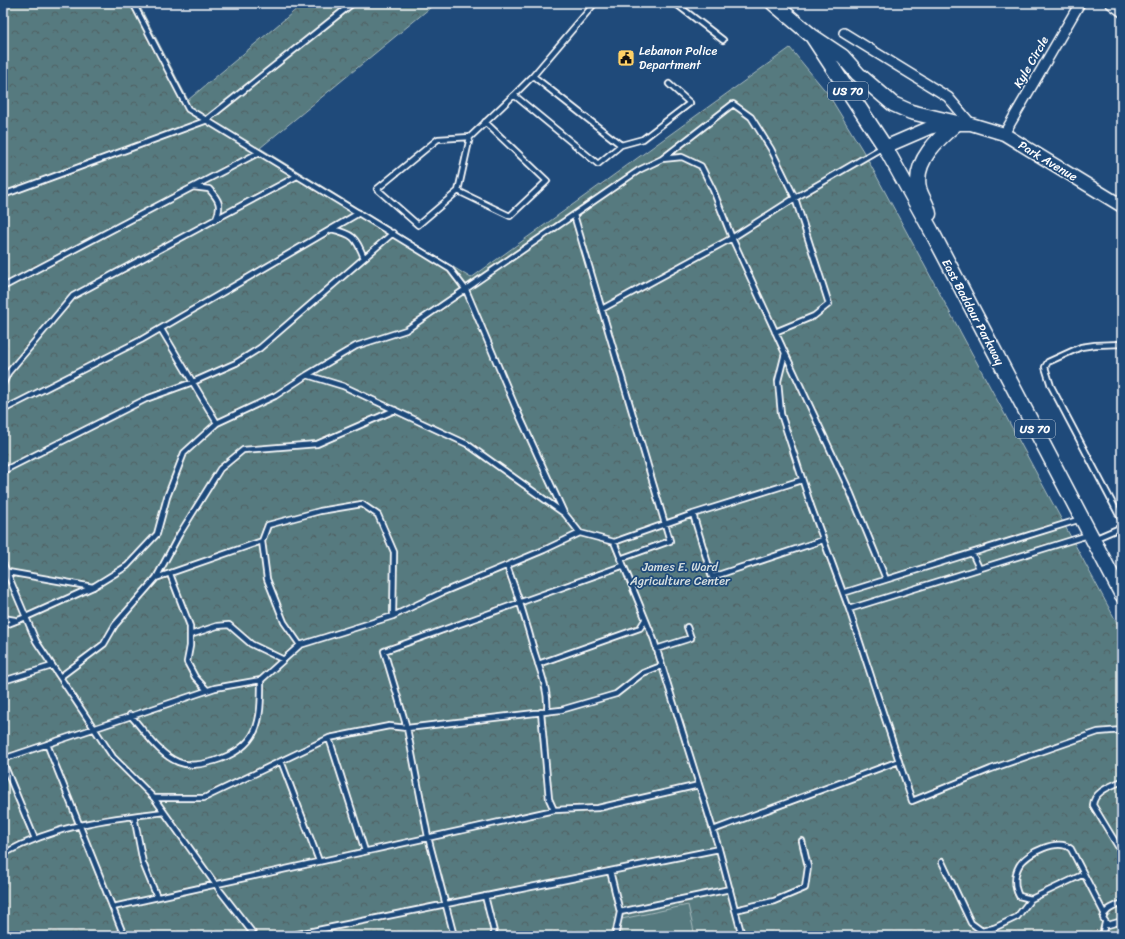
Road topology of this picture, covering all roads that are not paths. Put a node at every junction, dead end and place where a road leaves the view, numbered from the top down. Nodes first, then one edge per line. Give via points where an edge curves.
1 (133, 3) edge
2 (353, 3) edge
3 (595, 3) edge
4 (675, 3) edge
5 (773, 3) edge
6 (1080, 3) edge
7 (1110, 3) edge
8 (1122, 12) edge
9 (844, 33) dead end
10 (812, 36) junction
11 (723, 40) dead end
12 (533, 76) junction
13 (668, 84) dead end
14 (514, 95) junction
15 (205, 121) junction
16 (485, 122) junction
17 (964, 124) junction
18 (1004, 134) junction
19 (470, 137) junction
20 (621, 144) junction
21 (885, 147) junction
22 (258, 153) junction
23 (662, 159) junction
24 (297, 176) junction
25 (193, 187) junction
26 (458, 191) junction
27 (3, 195) edge
28 (795, 198) junction
29 (1122, 206) edge
30 (359, 213) junction
31 (574, 215) junction
32 (216, 219) junction
33 (331, 229) junction
34 (932, 232) junction
35 (393, 233) junction
36 (732, 238) junction
37 (364, 258) junction
38 (3, 288) edge
39 (466, 290) junction
40 (602, 309) junction
41 (161, 329) junction
42 (775, 332) junction
43 (1122, 344) edge
44 (784, 353) junction
45 (308, 375) junction
46 (193, 382) junction
47 (3, 384) edge
48 (3, 410) edge
49 (395, 410) junction
50 (217, 423) junction
51 (3, 471) edge
52 (802, 480) junction
53 (565, 514) junction
54 (693, 514) junction
55 (1082, 518) junction
56 (1122, 521) edge
57 (664, 523) junction
58 (1122, 527) edge
59 (580, 533) junction
60 (1092, 537) junction
61 (823, 540) junction
62 (262, 541) junction
63 (614, 542) junction
64 (972, 552) junction
65 (620, 559) junction
66 (3, 563) edge
67 (507, 566) junction
68 (622, 566) junction
69 (979, 568) junction
70 (8, 572) junction
71 (170, 574) junction
72 (156, 578) junction
73 (886, 579) junction
74 (93, 587) junction
75 (843, 593) junction
76 (1122, 594) edge
77 (521, 602) junction
78 (849, 609) junction
79 (393, 616) junction
80 (26, 617) junction
81 (3, 618) edge
82 (645, 620) junction
83 (16, 621) junction
84 (3, 626) edge
85 (687, 627) dead end
86 (190, 635) junction
87 (300, 645) junction
88 (656, 649) junction
89 (282, 659) junction
90 (538, 664) junction
91 (52, 666) junction
92 (661, 666) junction
93 (60, 677) junction
94 (261, 680) junction
95 (3, 681) edge
96 (207, 690) junction
97 (547, 711) junction
98 (541, 712) junction
99 (130, 715) junction
100 (94, 728) junction
101 (407, 728) junction
102 (1122, 730) edge
103 (329, 738) junction
104 (47, 744) junction
105 (3, 759) edge
106 (281, 761) junction
107 (899, 761) junction
108 (3, 762) edge
109 (1122, 780) edge
110 (699, 785) junction
111 (154, 798) junction
112 (554, 810) junction
113 (164, 812) junction
114 (134, 816) junction
115 (80, 824) junction
116 (713, 830) junction
117 (428, 837) junction
118 (35, 838) junction
119 (802, 841) dead end
120 (719, 849) junction
121 (365, 851) junction
122 (3, 854) edge
123 (1122, 854) edge
124 (319, 861) junction
125 (942, 862) dead end
126 (610, 871) junction
127 (1084, 874) junction
128 (215, 884) junction
129 (730, 889) junction
130 (485, 896) junction
131 (157, 897) junction
132 (1031, 899) junction
133 (1122, 903) edge
134 (446, 904) junction
135 (113, 907) junction
136 (735, 910) junction
137 (620, 912) junction
138 (1104, 913) junction
139 (1122, 921) edge
140 (1105, 923) junction
141 (124, 936) edge
142 (255, 936) edge
143 (288, 936) edge
144 (454, 936) edge
145 (495, 936) edge
146 (615, 936) edge
147 (742, 936) edge
148 (1102, 936) edge

1 - 15 lane via 188,109
2 - 15 lane
3 - 12 lane
4 - 11 lane
5 - 10 main road, US 70
6 - 18 street, Kyle Circle
7 - 8 street
9 - 17 street via 948,97
10 - 17 main road via 842,56 858,74 893,104 911,112
10 - 21 main road, East Baddour Parkway / US 70
12 - 14 lane
12 - 20 lane
13 - 20 lane via 690,103 643,139
14 - 16 lane
14 - 20 lane via 598,164
15 - 22 lane
15 - 27 lane
16 - 19 lane
16 - 26 lane via 547,181 510,216
17 - 18 street, Park Avenue
17 - 21 street, Park Avenue via 929,128
17 - 34 main road via 937,141 923,162 919,187 928,208
18 - 29 street, Park Avenue
19 - 26 lane
19 - 26 lane via 438,139 377,189 418,225
21 - 28 lane
21 - 34 main road, East Baddour Parkway / US 70
22 - 24 lane
22 - 25 lane
23 - 28 lane via 733,104 751,117 771,149
23 - 31 lane via 640,170
23 - 36 lane via 682,156 701,166
24 - 30 lane
24 - 32 lane
25 - 32 lane via 209,189 216,197 220,208
25 - 38 lane
28 - 36 lane
28 - 42 lane via 829,304 814,316
30 - 33 lane
30 - 35 lane
31 - 39 lane
31 - 40 lane
32 - 47 lane via 73,296 8,373
33 - 37 lane via 349,233 358,243
33 - 41 lane
34 - 55 main road, East Baddour Parkway / US 70
35 - 37 lane
35 - 39 lane via 450,269
36 - 40 lane
36 - 42 lane
37 - 46 lane via 260,348 236,363
39 - 45 lane via 406,330 356,346
39 - 53 lane via 515,406
40 - 57 lane
41 - 46 lane
41 - 48 lane
42 - 44 lane
43 - 56 lane via 1081,347 1048,362 1045,367 1052,386
44 - 52 lane via 778,381 781,414
44 - 73 lane via 851,494
45 - 49 lane via 343,386
45 - 50 lane via 275,396
46 - 50 lane
46 - 51 lane via 146,399
49 - 53 lane via 467,444
49 - 72 lane via 317,444 243,450 220,469
50 - 74 lane via 184,453 167,497 157,534 127,566
52 - 54 lane
52 - 61 lane
53 - 59 lane
54 - 57 lane
54 - 61 lane via 712,576
55 - 60 main road, East Baddour Parkway / US 70
55 - 64 lane
57 - 63 lane
57 - 65 lane via 670,541
58 - 60 lane
59 - 63 lane
59 - 67 lane
60 - 69 lane
60 - 76 main road, East Baddour Parkway / US 70
61 - 75 lane
62 - 71 lane
62 - 79 lane via 268,525 320,511 362,504 378,515 394,552
62 - 87 lane via 267,579 284,622
63 - 65 lane
64 - 69 lane
64 - 73 lane
65 - 68 lane
66 - 70 lane
67 - 77 lane
67 - 79 lane
68 - 77 lane
68 - 82 lane
69 - 78 lane
70 - 74 lane
70 - 80 lane
71 - 72 lane
71 - 86 lane via 190,626
72 - 93 lane via 115,625 104,644
73 - 75 lane
74 - 80 lane
75 - 78 lane
77 - 90 lane
77 - 101 lane via 384,651
78 - 107 lane
79 - 87 lane
80 - 83 lane
80 - 91 lane via 36,641
81 - 83 lane
82 - 88 lane
82 - 90 lane via 640,628
83 - 84 lane
85 - 88 lane via 691,638
86 - 89 lane via 217,626 229,625 251,644
86 - 96 lane via 187,662 194,677
87 - 89 lane
88 - 92 lane
89 - 94 lane
90 - 97 lane via 548,704
91 - 93 lane
91 - 95 lane
92 - 97 lane via 643,673 616,694 561,710
92 - 110 lane
93 - 100 lane
94 - 96 lane
94 - 99 lane via 261,704 257,727 249,742 232,756 200,765 179,762 162,751
96 - 99 lane
97 - 98 lane
98 - 101 lane
98 - 112 lane via 549,799
99 - 100 lane
100 - 104 lane
100 - 111 lane via 113,757
101 - 103 lane via 389,726
101 - 117 lane
102 - 107 lane via 1098,732 991,769 912,801
103 - 106 lane
103 - 121 lane
104 - 105 lane
104 - 115 lane
106 - 111 lane via 204,798
106 - 124 lane
107 - 116 lane
108 - 118 lane
109 - 123 lane via 1098,793 1093,800
110 - 112 lane via 598,808
110 - 116 lane
111 - 113 lane
112 - 117 lane
113 - 114 lane
113 - 128 lane
114 - 115 lane
114 - 131 lane via 143,863
115 - 118 lane
115 - 135 lane
116 - 120 lane
117 - 121 lane
117 - 134 lane
118 - 122 lane
119 - 136 lane via 808,867 805,888 774,901
120 - 126 lane
120 - 129 lane
121 - 124 lane
124 - 128 lane
125 - 132 lane via 971,923 982,931 1017,917
126 - 130 lane
126 - 137 lane
127 - 132 lane
127 - 132 lane via 1067,845 1058,843 1045,848 1026,858 1019,866 1015,882 1019,896
127 - 138 lane
128 - 131 lane
128 - 142 lane
129 - 136 lane
129 - 137 lane
130 - 134 lane
130 - 145 lane
131 - 135 lane
133 - 138 lane
134 - 143 lane
134 - 144 lane
135 - 141 lane
136 - 147 lane
137 - 146 lane
138 - 140 lane
139 - 140 lane via 1110,925
140 - 148 lane

